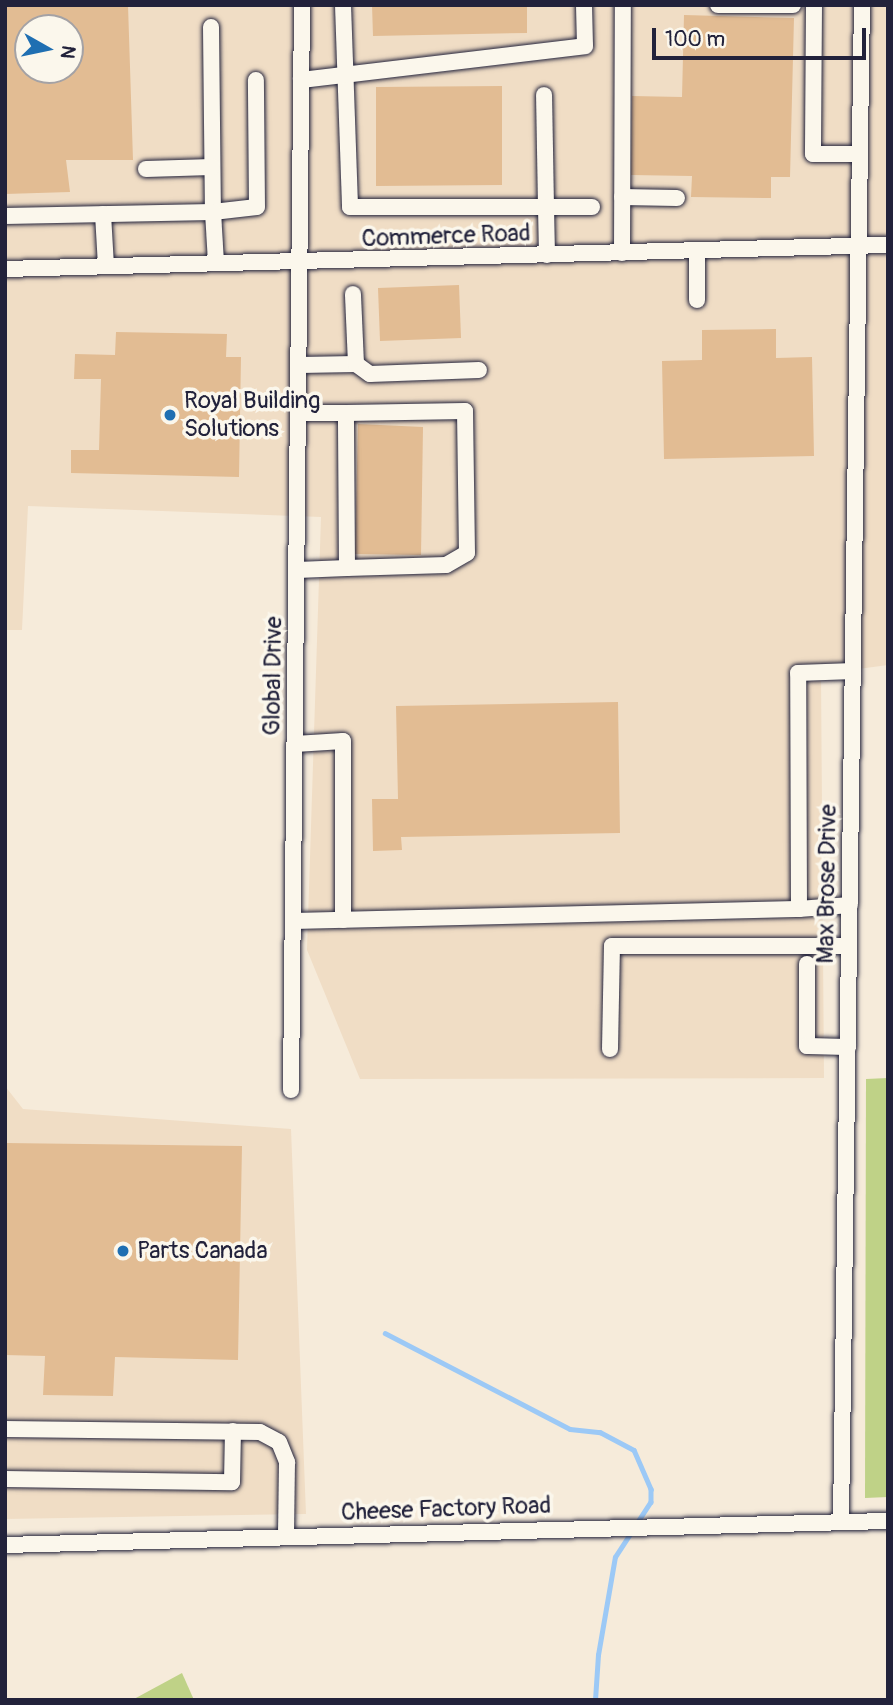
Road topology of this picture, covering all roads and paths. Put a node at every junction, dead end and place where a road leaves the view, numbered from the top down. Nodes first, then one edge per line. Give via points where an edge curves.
1 (302, 5) edge
2 (343, 5) edge
3 (584, 5) edge
4 (623, 5) edge
5 (718, 5) edge
6 (793, 5) edge
7 (814, 5) edge
8 (862, 5) edge
9 (211, 27) dead end
10 (345, 76) junction
11 (256, 80) dead end
12 (301, 80) junction
13 (544, 95) dead end
14 (860, 154) junction
15 (212, 167) junction
16 (146, 169) dead end
17 (622, 197) junction
18 (677, 198) dead end
19 (593, 207) dead end
20 (545, 208) junction
21 (213, 212) junction
22 (103, 214) junction
23 (5, 216) edge
24 (888, 245) edge
25 (859, 246) junction
26 (697, 251) junction
27 (622, 253) junction
28 (547, 255) junction
29 (216, 262) junction
30 (300, 262) junction
31 (106, 267) junction
32 (5, 269) edge
33 (353, 294) dead end
34 (697, 300) dead end
35 (300, 365) junction
36 (356, 365) junction
37 (479, 370) dead end
38 (299, 413) junction
39 (346, 413) junction
40 (347, 568) junction
41 (297, 570) junction
42 (853, 671) junction
43 (295, 744) junction
44 (850, 905) junction
45 (799, 909) junction
46 (343, 920) junction
47 (293, 921) junction
48 (849, 946) junction
49 (807, 964) dead end
50 (848, 1047) junction
51 (610, 1049) dead end
52 (291, 1090) dead end
53 (5, 1429) edge
54 (233, 1431) junction
55 (5, 1479) edge
56 (888, 1521) edge
57 (841, 1522) junction
58 (286, 1537) junction
59 (5, 1545) edge

1 - 12 street, Global Drive
2 - 10 street
3 - 10 street via 585,46
4 - 17 street
5 - 6 street
7 - 14 street via 813,154
8 - 14 street, Max Brose Drive
9 - 15 street
10 - 12 street
10 - 20 street via 350,207
11 - 21 street via 257,207
12 - 30 street, Global Drive
13 - 20 street
14 - 25 street, Max Brose Drive
15 - 16 street
15 - 21 street
17 - 18 street
17 - 27 street
19 - 20 street
20 - 28 street
21 - 22 street
21 - 29 street
22 - 23 street
22 - 31 street
24 - 25 street, Commerce Road
25 - 26 street, Commerce Road
25 - 42 street, Max Brose Drive
26 - 27 street, Commerce Road
26 - 34 street
27 - 28 street, Commerce Road
28 - 30 street, Commerce Road
29 - 30 street, Commerce Road
29 - 31 street, Commerce Road
30 - 35 street, Global Drive
31 - 32 street, Commerce Road
33 - 36 street
35 - 36 street
35 - 38 street, Global Drive
36 - 37 street via 370,374
38 - 39 street
38 - 41 street, Global Drive
39 - 40 street
39 - 40 street via 465,411 467,553 446,565
40 - 41 street
41 - 43 street, Global Drive
42 - 44 street, Max Brose Drive
42 - 45 street via 797,673
43 - 46 street via 343,741
43 - 47 street, Global Drive
44 - 45 street
44 - 48 street, Max Brose Drive
45 - 46 street
46 - 47 street
47 - 52 street, Global Drive
48 - 50 street, Max Brose Drive
48 - 51 street via 612,946
49 - 50 street via 807,1046
50 - 57 street, Max Brose Drive
53 - 54 street
54 - 55 street via 232,1482
54 - 58 street via 260,1432 279,1442 287,1462
56 - 57 street, Cheese Factory Road
57 - 58 street, Cheese Factory Road
58 - 59 street, Cheese Factory Road

